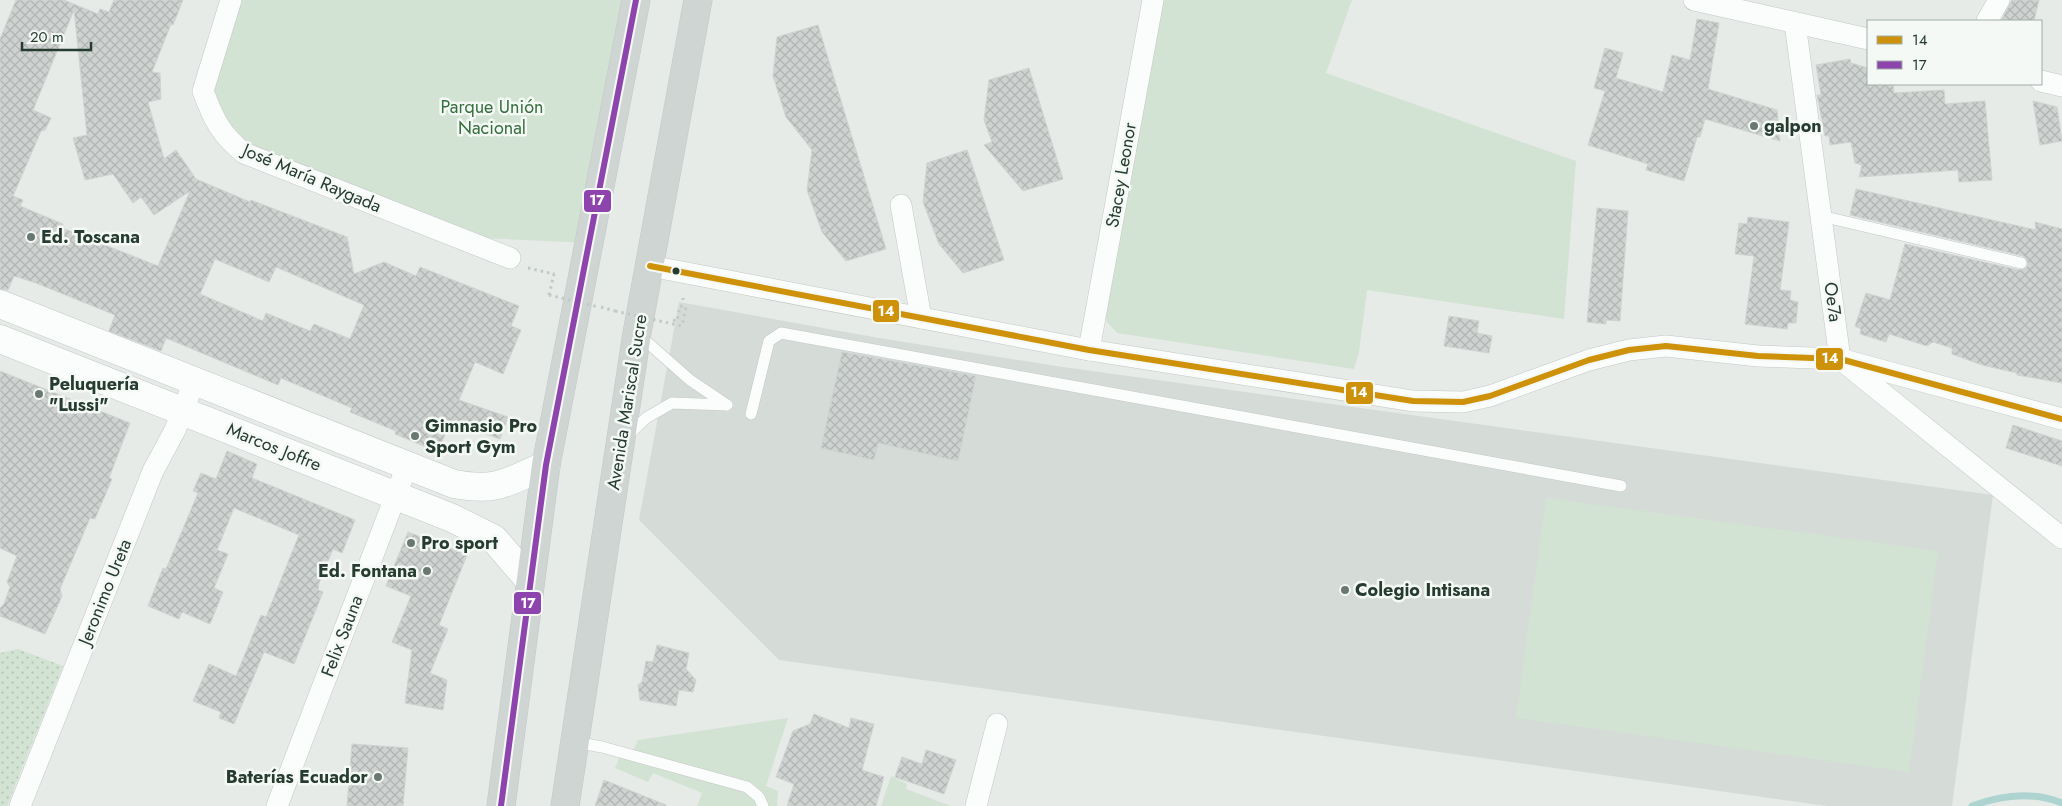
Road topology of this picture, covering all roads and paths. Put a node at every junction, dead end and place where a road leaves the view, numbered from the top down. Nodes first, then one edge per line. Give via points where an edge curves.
1 (231, 0) edge
2 (636, 0) edge
3 (698, 0) edge
4 (1153, 0) edge
5 (1694, 0) edge
6 (1999, 0) edge
7 (1989, 20) edge
8 (1795, 23) junction
9 (1867, 40) edge
10 (2042, 81) edge
11 (2062, 86) edge
12 (901, 205) dead end
13 (1821, 216) junction
14 (510, 258) dead end
15 (2021, 263) dead end
16 (650, 266) junction
17 (549, 295) dead end
18 (0, 304) edge
19 (921, 318) junction
20 (673, 320) dead end
21 (637, 333) junction
22 (0, 339) edge
23 (1089, 350) junction
24 (1840, 359) junction
25 (195, 380) junction
26 (182, 411) junction
27 (751, 414) dead end
28 (2062, 419) edge
29 (622, 440) junction
30 (546, 465) junction
31 (407, 466) junction
32 (1621, 486) dead end
33 (396, 496) junction
34 (2062, 538) edge
35 (530, 580) junction
36 (997, 724) dead end
37 (575, 742) junction
38 (20, 806) edge
39 (277, 806) edge
40 (502, 806) edge
41 (565, 806) edge
42 (762, 806) edge
43 (976, 806) edge

1 - 14 street, José María Raygada via 202,91 218,128 230,142 244,153
2 - 30 main road
3 - 16 main road, Avenida Mariscal Sucre
4 - 23 street, Stacey Leonor
5 - 8 street
6 - 7 street
8 - 9 street
8 - 13 street, Oe7a
10 - 11 street
12 - 19 street
13 - 15 lane
13 - 24 street, Oe7a
16 - 19 street
16 - 21 main road, Avenida Mariscal Sucre
17 - 20 path, bridge via 682,326 686,307 680,306 677,321
18 - 25 street, Marcos Joffre
19 - 23 street
21 - 29 main road, Avenida Mariscal Sucre
21 - 29 lane via 690,380 727,405 672,403 646,418
22 - 26 street, Marcos Joffre
23 - 24 street via 1413,401 1440,402 1463,402 1490,396 1589,360 1638,349 1666,346 1758,356
24 - 28 street
24 - 34 street
25 - 26 street, Jeronimo Ureta
25 - 31 street, Marcos Joffre
26 - 33 street, Marcos Joffre
26 - 38 street, Jeronimo Ureta via 154,471
27 - 32 lane via 769,341 780,333
29 - 37 main road, Avenida Mariscal Sucre
30 - 31 street, Marcos Joffre via 496,487 478,488 454,484
30 - 35 main road
31 - 33 street, Felix Sauna
33 - 35 street, Marcos Joffre via 494,539
33 - 39 street, Felix Sauna
35 - 40 main road
36 - 43 street
37 - 41 main road, Avenida Mariscal Sucre
37 - 42 lane via 747,787 759,797

